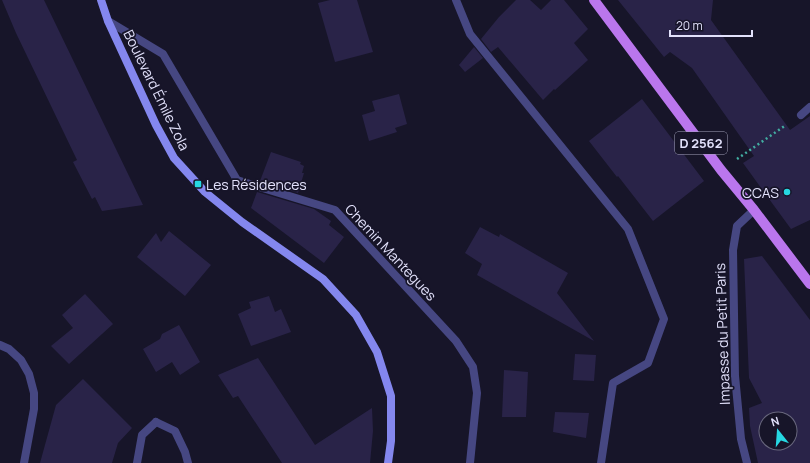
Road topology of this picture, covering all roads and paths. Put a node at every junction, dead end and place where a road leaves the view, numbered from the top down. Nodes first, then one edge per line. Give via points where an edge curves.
1 (100, 0) edge
2 (456, 0) edge
3 (594, 0) edge
4 (108, 21) junction
5 (810, 107) edge
6 (801, 115) joint
7 (721, 170) junction
8 (754, 210) junction
9 (810, 284) edge
10 (0, 346) edge
11 (24, 463) edge
12 (137, 463) edge
13 (188, 463) edge
14 (388, 463) edge
15 (470, 463) edge
16 (601, 463) edge
17 (747, 463) edge

1 - 4 main road, Boulevard Émile Zola
2 - 16 street via 470,34 628,229 664,319 648,362 613,383
3 - 7 main road, D 2562
4 - 14 main road, Boulevard Émile Zola via 174,158 205,192 242,222 324,279 356,314 377,352 391,396
4 - 15 street, Chemin Mantegues via 163,54 237,180 334,210 456,341 473,367 477,393
5 - 6 street
6 - 7 path
7 - 8 main road, D 2562
8 - 9 main road, D 2562
8 - 17 street, Impasse du Petit Paris via 737,226 733,250 735,376 741,439
10 - 11 street via 10,349 21,360 29,374 34,393 34,409
12 - 13 street via 142,435 156,422 175,431

